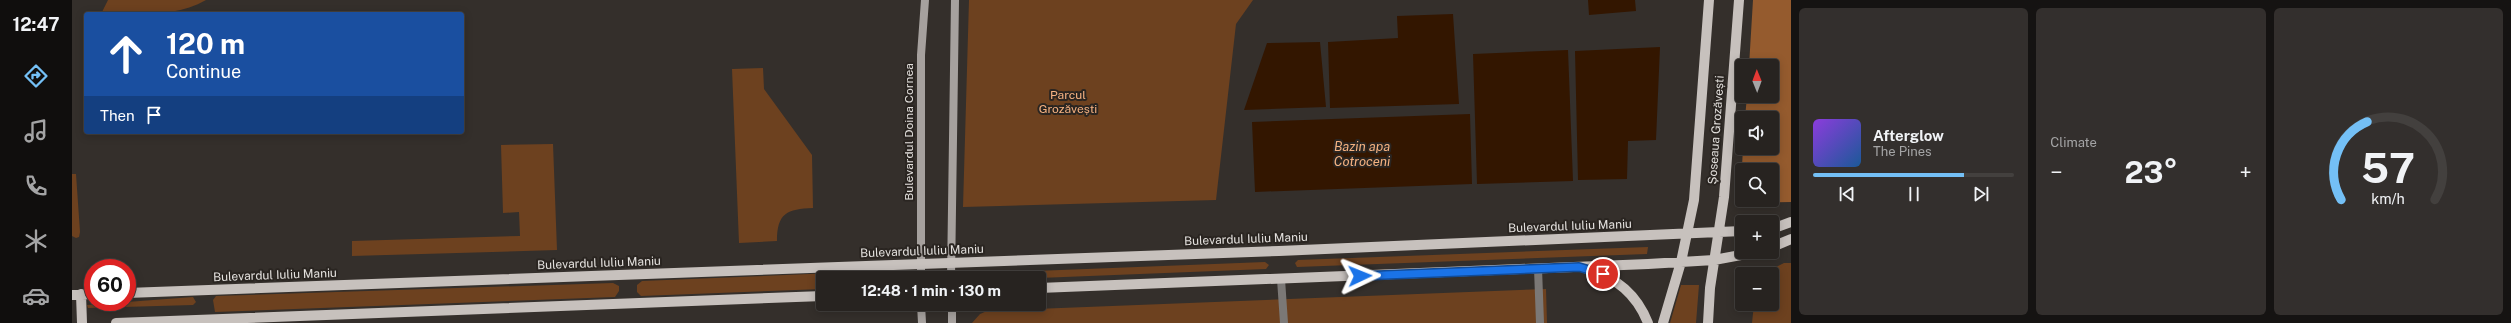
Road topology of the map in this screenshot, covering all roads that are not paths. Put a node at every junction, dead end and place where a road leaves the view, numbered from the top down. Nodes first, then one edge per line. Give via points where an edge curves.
1 (925, 0) edge
2 (955, 0) edge
3 (1709, 0) edge
4 (1739, 0) edge
5 (1791, 222) edge
6 (1779, 226) edge
7 (1735, 231) edge
8 (1718, 232) junction
9 (1687, 234) junction
10 (1791, 239) edge
11 (1779, 244) edge
12 (1735, 256) edge
13 (1714, 260) junction
14 (951, 262) junction
15 (1681, 262) junction
16 (921, 264) junction
17 (1579, 267) junction
18 (1538, 268) junction
19 (921, 271) edge
20 (952, 271) edge
21 (1281, 279) junction
22 (1046, 288) edge
23 (136, 293) edge
24 (77, 295) edge
25 (816, 296) edge
26 (921, 311) edge
27 (952, 311) edge
28 (82, 323) edge
29 (116, 323) edge
30 (922, 323) edge
31 (952, 323) edge
32 (1284, 323) edge
33 (1540, 323) edge
34 (1648, 323) edge
35 (1663, 323) edge
36 (1708, 323) edge

1 - 16 main road, Bulevardul Doina Cornea via 921,55
2 - 14 main road
3 - 9 main road, Șoseaua Grozăvești via 1694,200
4 - 8 main road, Șoseaua Grozăvești via 1724,197
5 - 6 main road
7 - 8 main road, Bulevardul Iuliu Maniu
8 - 9 main road, Bulevardul Iuliu Maniu
8 - 13 main road, Șoseaua Grozăvești
9 - 14 main road, Bulevardul Iuliu Maniu
9 - 15 main road, Șoseaua Grozăvești
10 - 11 main road
12 - 13 main road
13 - 15 main road
13 - 36 main road, Șoseaua Grozăvești
14 - 16 main road, Bulevardul Iuliu Maniu
14 - 20 main road
15 - 17 main road
15 - 35 main road, Șoseaua Grozăvești
16 - 19 main road, Bulevardul Doina Cornea
16 - 23 main road, Bulevardul Iuliu Maniu
17 - 18 main road
17 - 34 main road via 1603,274 1620,283 1640,307
18 - 21 main road
18 - 33 street
21 - 22 main road
21 - 32 street
24 - 28 main road
25 - 29 main road
26 - 30 main road
27 - 31 main road

